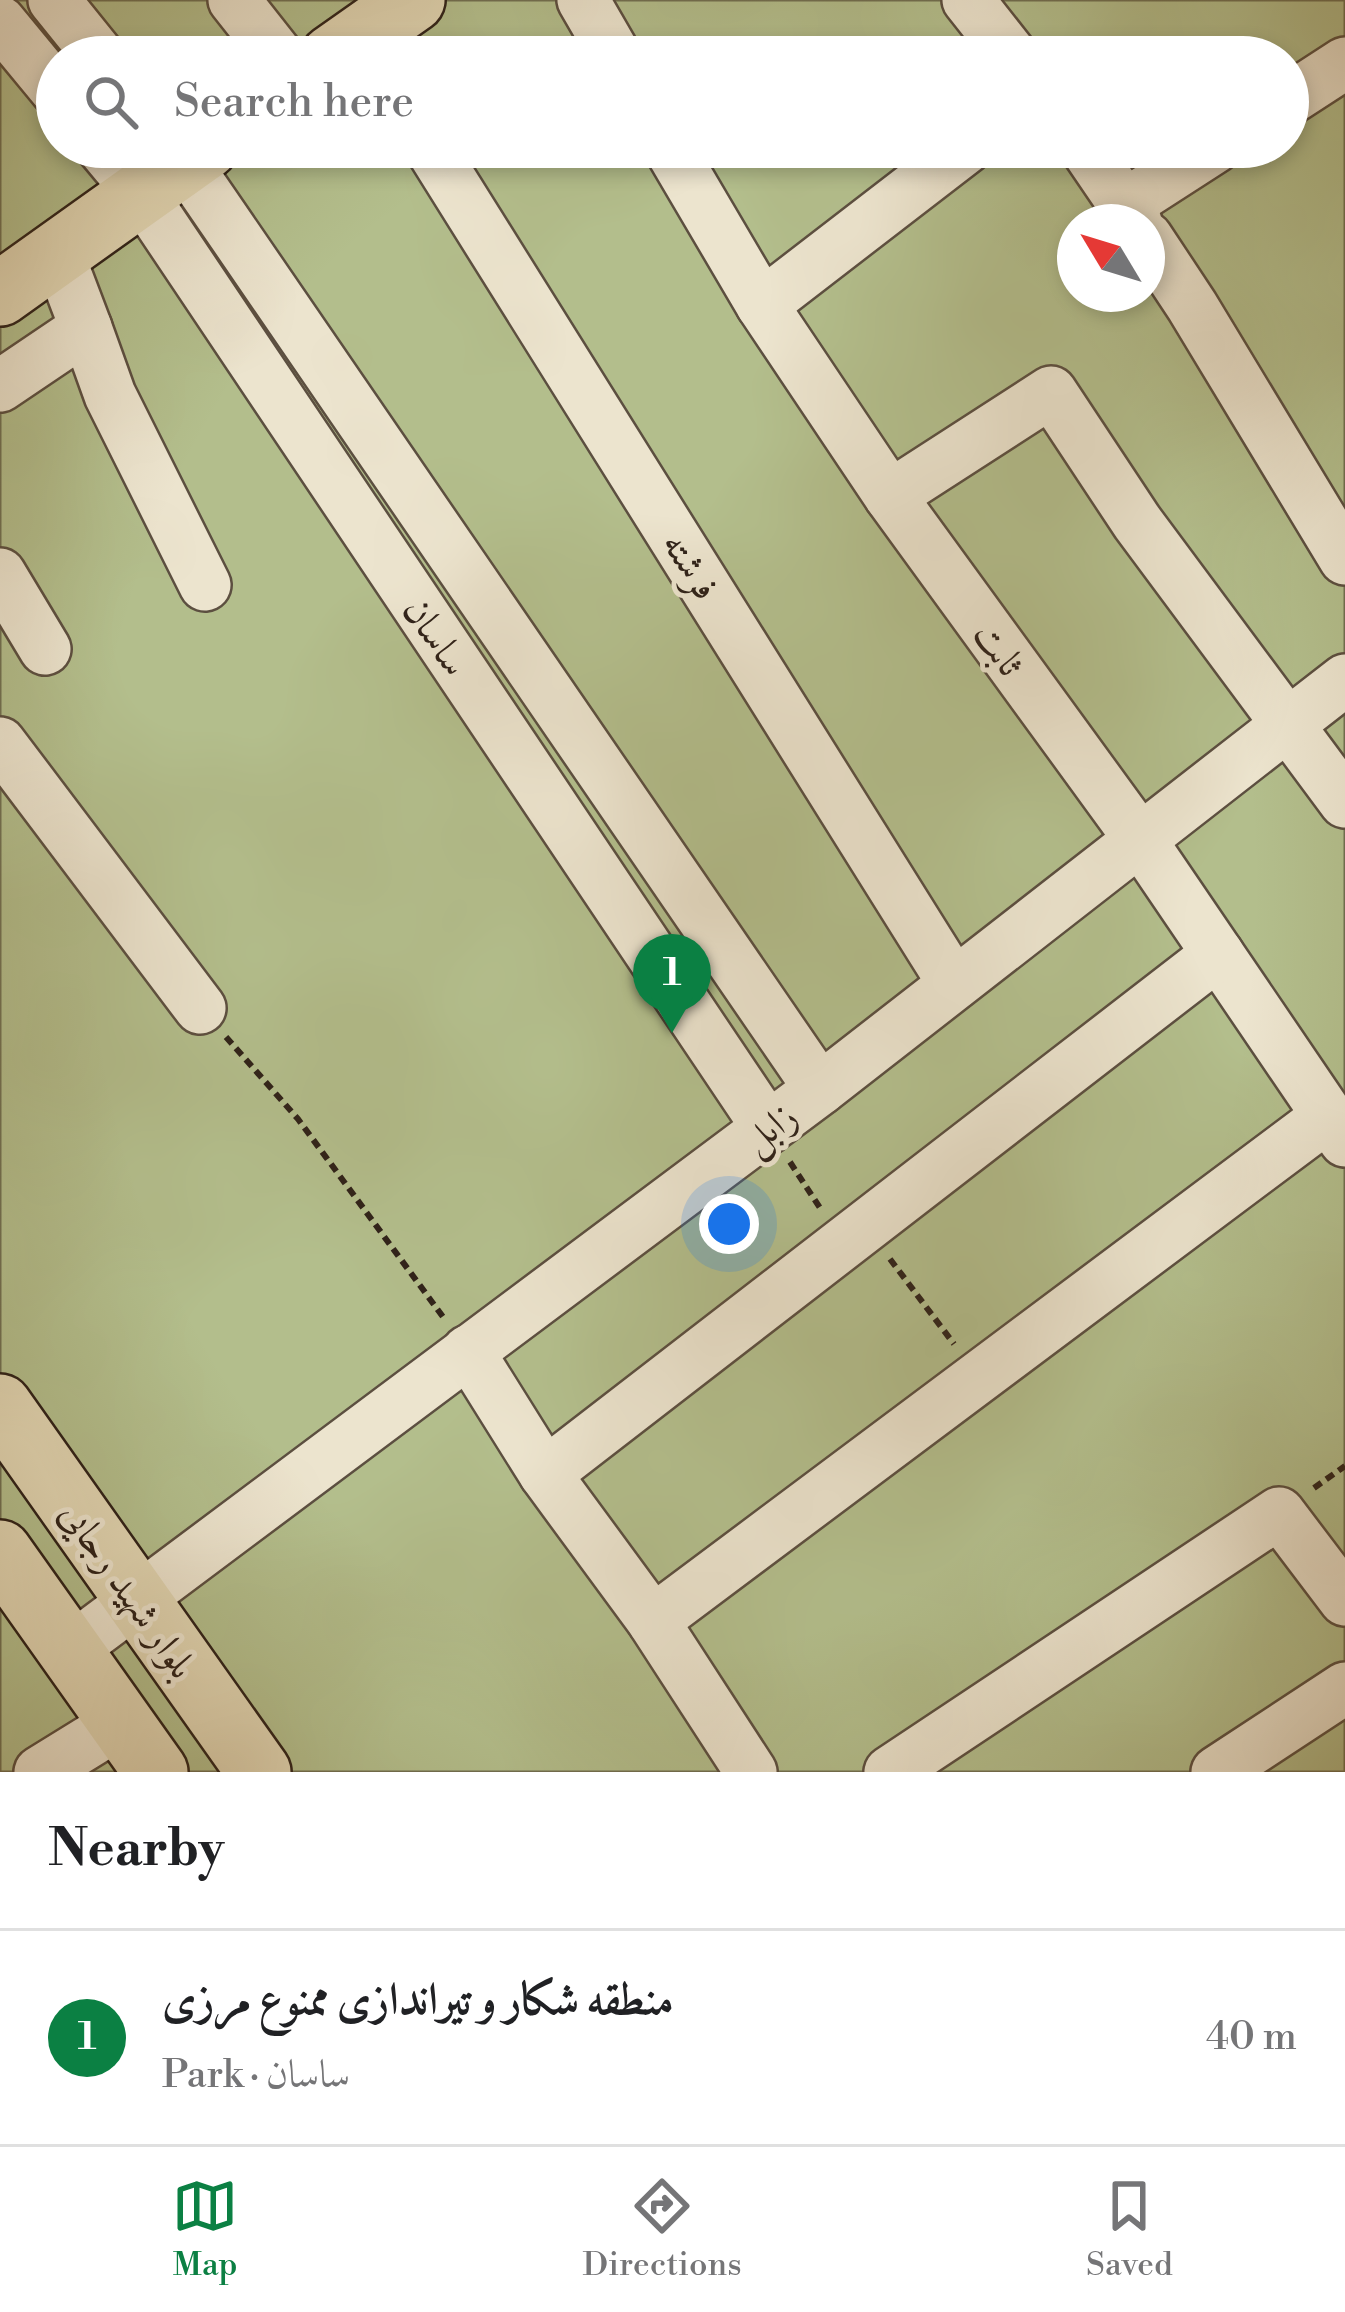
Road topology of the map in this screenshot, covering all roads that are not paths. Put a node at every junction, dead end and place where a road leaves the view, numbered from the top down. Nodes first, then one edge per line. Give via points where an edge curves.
1 (54, 0) edge
2 (235, 0) edge
3 (412, 0) edge
4 (583, 0) edge
5 (968, 0) edge
6 (0, 22) edge
7 (83, 36) edge
8 (263, 36) edge
9 (372, 36) edge
10 (604, 36) edge
11 (996, 36) edge
12 (1345, 63) edge
13 (36, 66) edge
14 (1309, 86) edge
15 (170, 168) edge
16 (180, 168) edge
17 (180, 168) edge
18 (443, 168) edge
19 (681, 168) edge
20 (940, 168) edge
21 (1099, 168) edge
22 (1193, 168) edge
23 (1124, 204) edge
24 (1155, 204) edge
25 (58, 254) junction
26 (1165, 266) edge
27 (0, 294) edge
28 (762, 305) junction
29 (86, 328) junction
30 (0, 386) edge
31 (890, 496) junction
32 (1345, 559) edge
33 (0, 574) edge
34 (205, 585) dead end
35 (45, 650) dead end
36 (1345, 680) edge
37 (1287, 724) junction
38 (0, 742) edge
39 (1345, 802) edge
40 (1138, 838) junction
41 (1218, 954) junction
42 (954, 984) junction
43 (200, 1008) road end
44 (820, 1089) junction
45 (768, 1128) junction
46 (1336, 1128) edge
47 (468, 1351) junction
48 (0, 1406) edge
49 (545, 1474) junction
50 (0, 1552) edge
51 (1345, 1600) edge
52 (138, 1602) junction
53 (653, 1622) junction
54 (70, 1650) junction
55 (1345, 1688) edge
56 (121, 1722) junction
57 (40, 1772) edge
58 (156, 1772) edge
59 (259, 1772) edge
60 (751, 1772) edge
61 (890, 1772) edge
62 (1217, 1772) edge

1 - 7 street
2 - 8 street
3 - 9 main road
4 - 10 street
5 - 11 street
6 - 13 street
12 - 14 street
15 - 25 main road
16 - 44 street, ساسان
17 - 45 street, ساسان
18 - 42 street, فرشته
19 - 28 street, ثابت
20 - 28 street
21 - 23 street
22 - 24 street
25 - 27 main road
25 - 29 street
26 - 32 street
28 - 31 street, ثابت
29 - 30 street
29 - 34 street
31 - 37 street via 1051,392
31 - 40 street, ثابت
33 - 35 street
36 - 37 street, زابل
37 - 39 street
37 - 40 street, زابل
38 - 43 street
40 - 41 street, ثابت
40 - 42 street, زابل
41 - 46 street, ثابت
41 - 49 street
42 - 44 street, زابل
44 - 45 street, زابل
45 - 47 street, زابل
46 - 53 street via 979,1378
47 - 49 street
47 - 52 street, زابل
48 - 52 main road, بلوار شهید رجایی
49 - 53 street
50 - 54 main road
51 - 61 street via 1279,1514
52 - 54 street, زابل
52 - 59 main road, بلوار شهید رجایی
53 - 60 street
54 - 56 main road
55 - 62 street
56 - 57 street
56 - 58 main road

